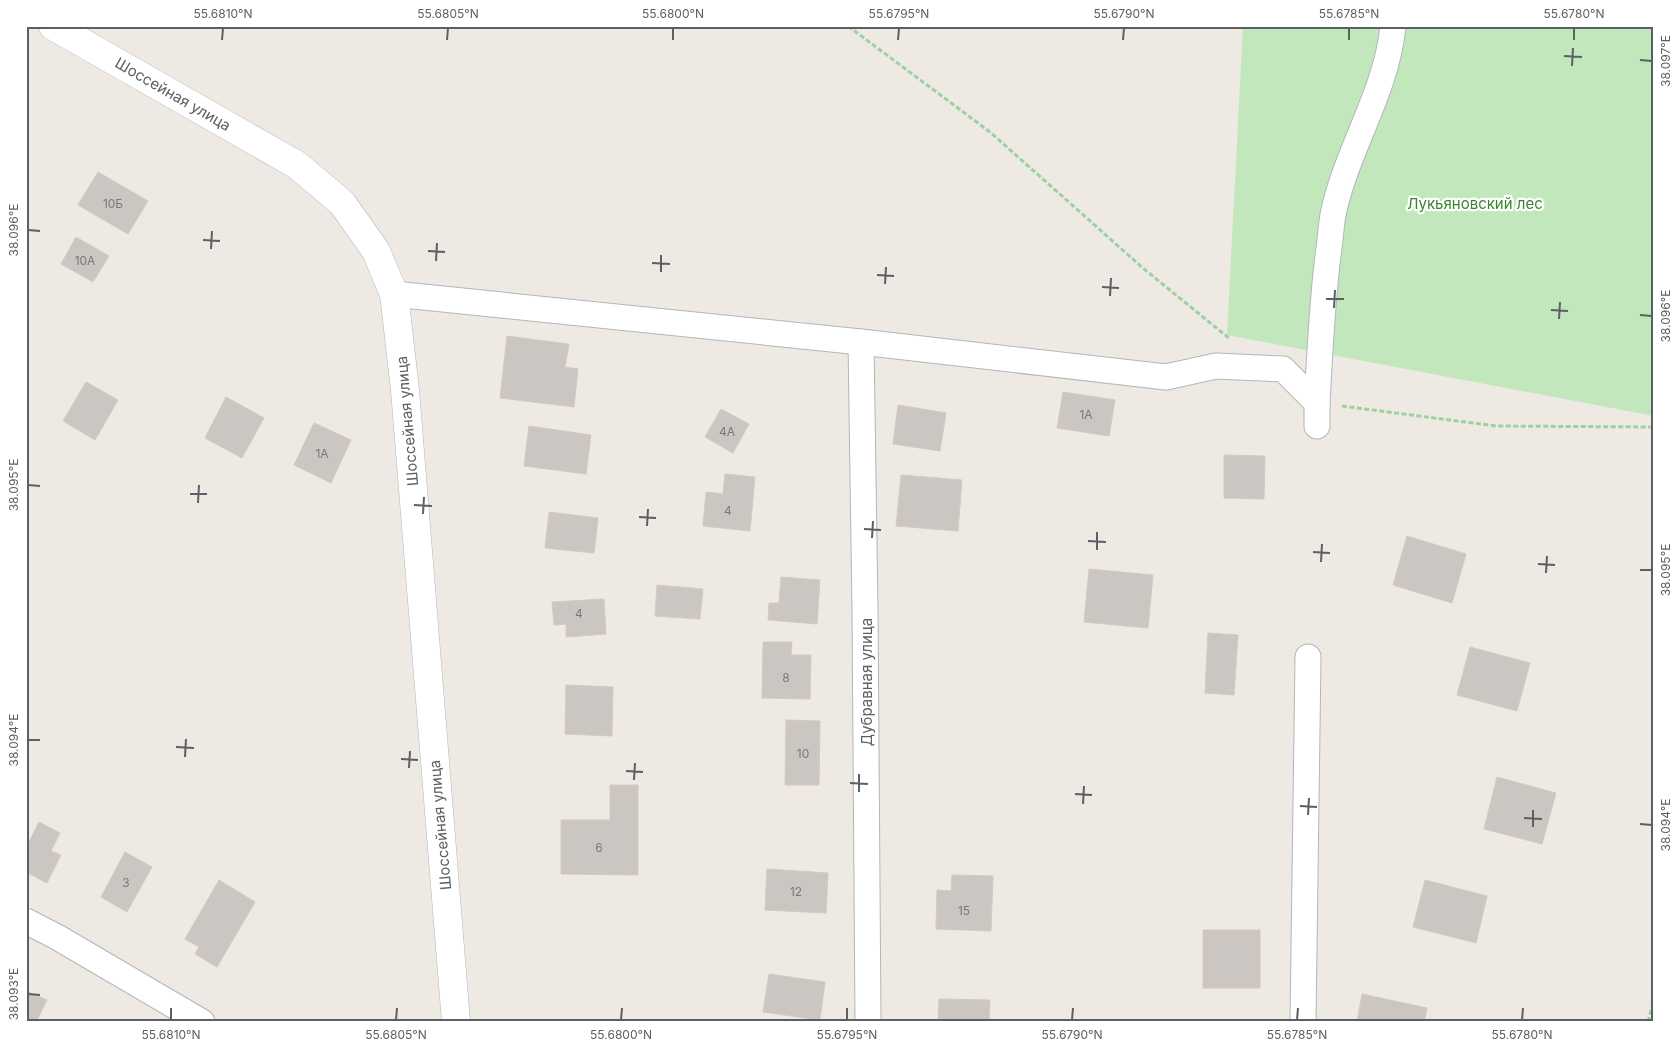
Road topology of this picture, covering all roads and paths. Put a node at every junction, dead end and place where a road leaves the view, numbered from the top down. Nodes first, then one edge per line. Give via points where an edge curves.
1 (53, 26) edge
2 (848, 26) edge
3 (1393, 26) edge
4 (394, 294) junction
5 (861, 342) junction
6 (1265, 368) junction
7 (1317, 415) junction
8 (1654, 428) edge
9 (1308, 656) dead end
10 (26, 921) edge
11 (1654, 999) edge
12 (202, 1022) edge
13 (456, 1022) edge
14 (868, 1022) edge
15 (1303, 1022) edge
16 (1648, 1022) edge

1 - 4 main road, Шоссейная улица via 297,165 342,203 376,251
2 - 6 path via 990,132 1144,269
3 - 7 street via 1392,43 1334,210 1325,278
4 - 5 street
4 - 13 main road, Шоссейная улица via 405,390
5 - 6 street via 1166,378 1216,366
5 - 14 street, Дубравная улица
6 - 7 street via 1283,369
7 - 8 path via 1496,426
9 - 15 street
10 - 12 street
11 - 16 path

